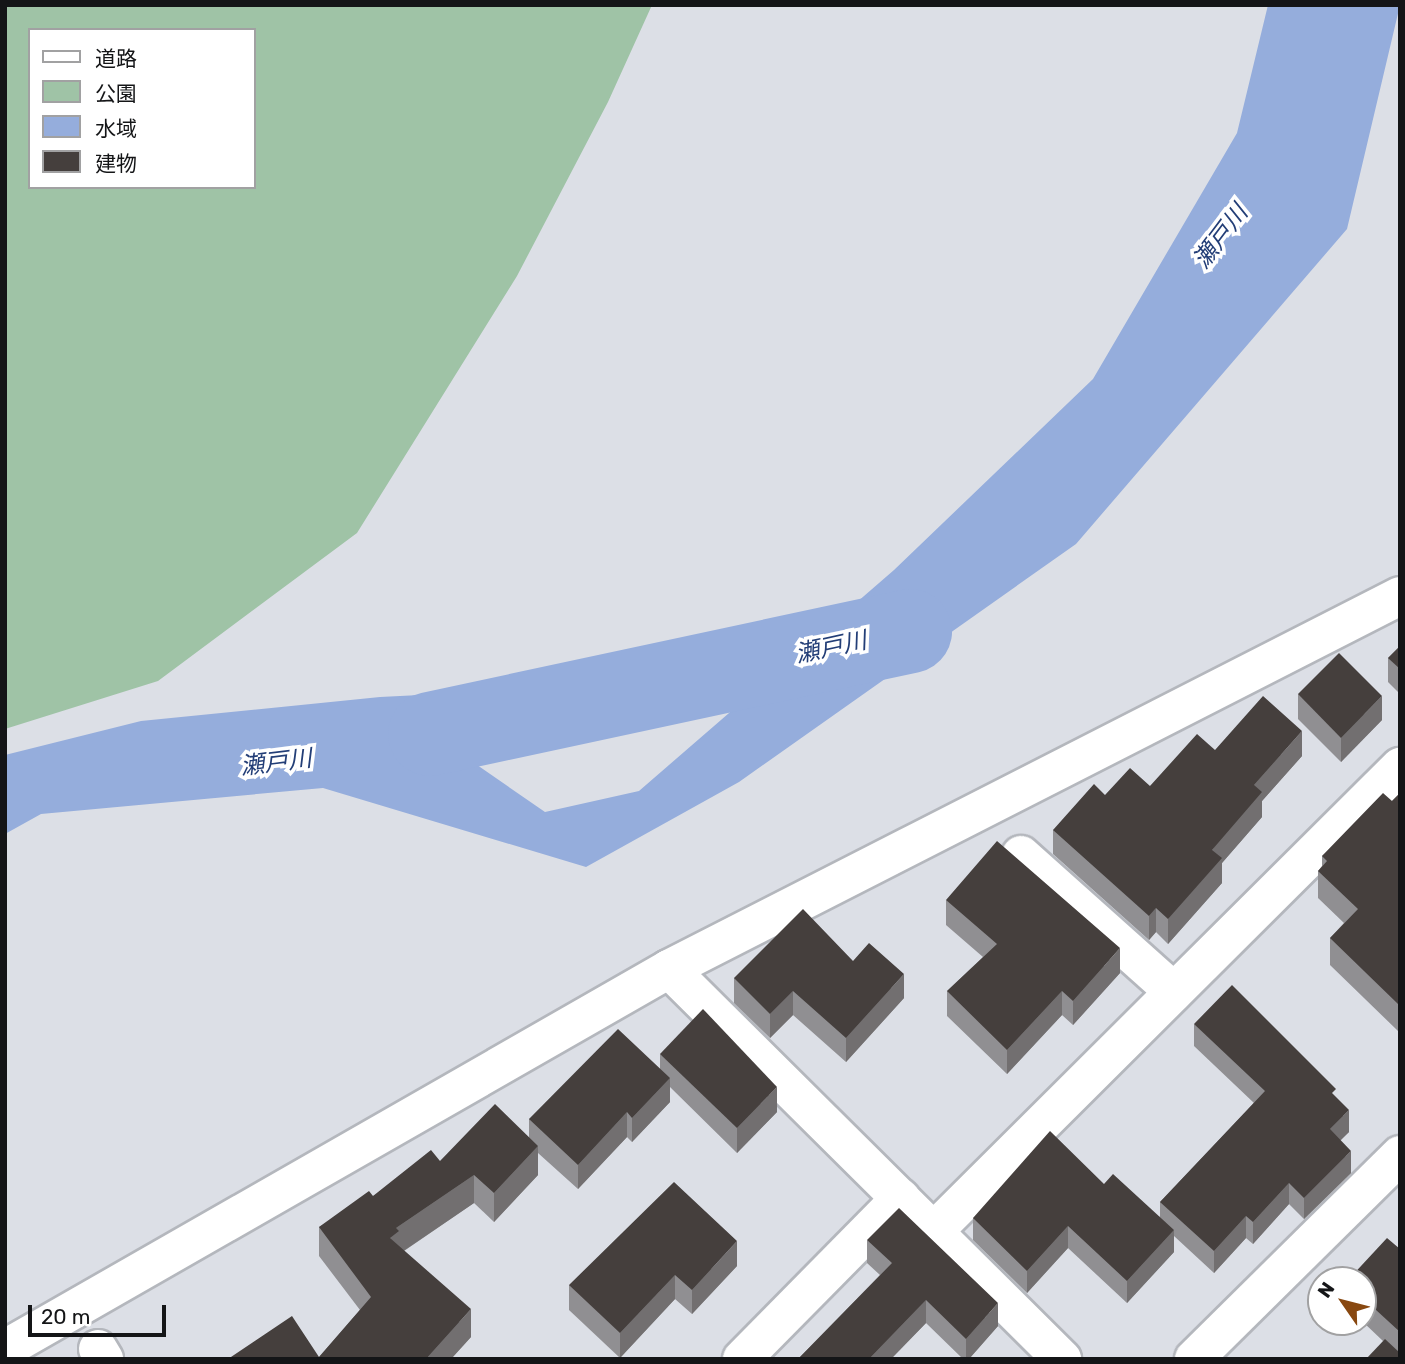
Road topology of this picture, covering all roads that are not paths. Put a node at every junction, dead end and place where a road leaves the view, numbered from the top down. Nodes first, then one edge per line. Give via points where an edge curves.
1 (1400, 596) edge
2 (1400, 767) edge
3 (1021, 855) dead end
4 (668, 969) junction
5 (1174, 992) junction
6 (1400, 1155) edge
7 (901, 1199) junction
8 (934, 1231) junction
9 (5, 1349) edge
10 (742, 1359) edge
11 (1062, 1359) edge
12 (1194, 1359) edge

1 - 4 street
2 - 5 street
3 - 5 street
4 - 7 street
4 - 9 street
5 - 8 street
6 - 12 street
7 - 8 street
7 - 10 street
8 - 11 street

